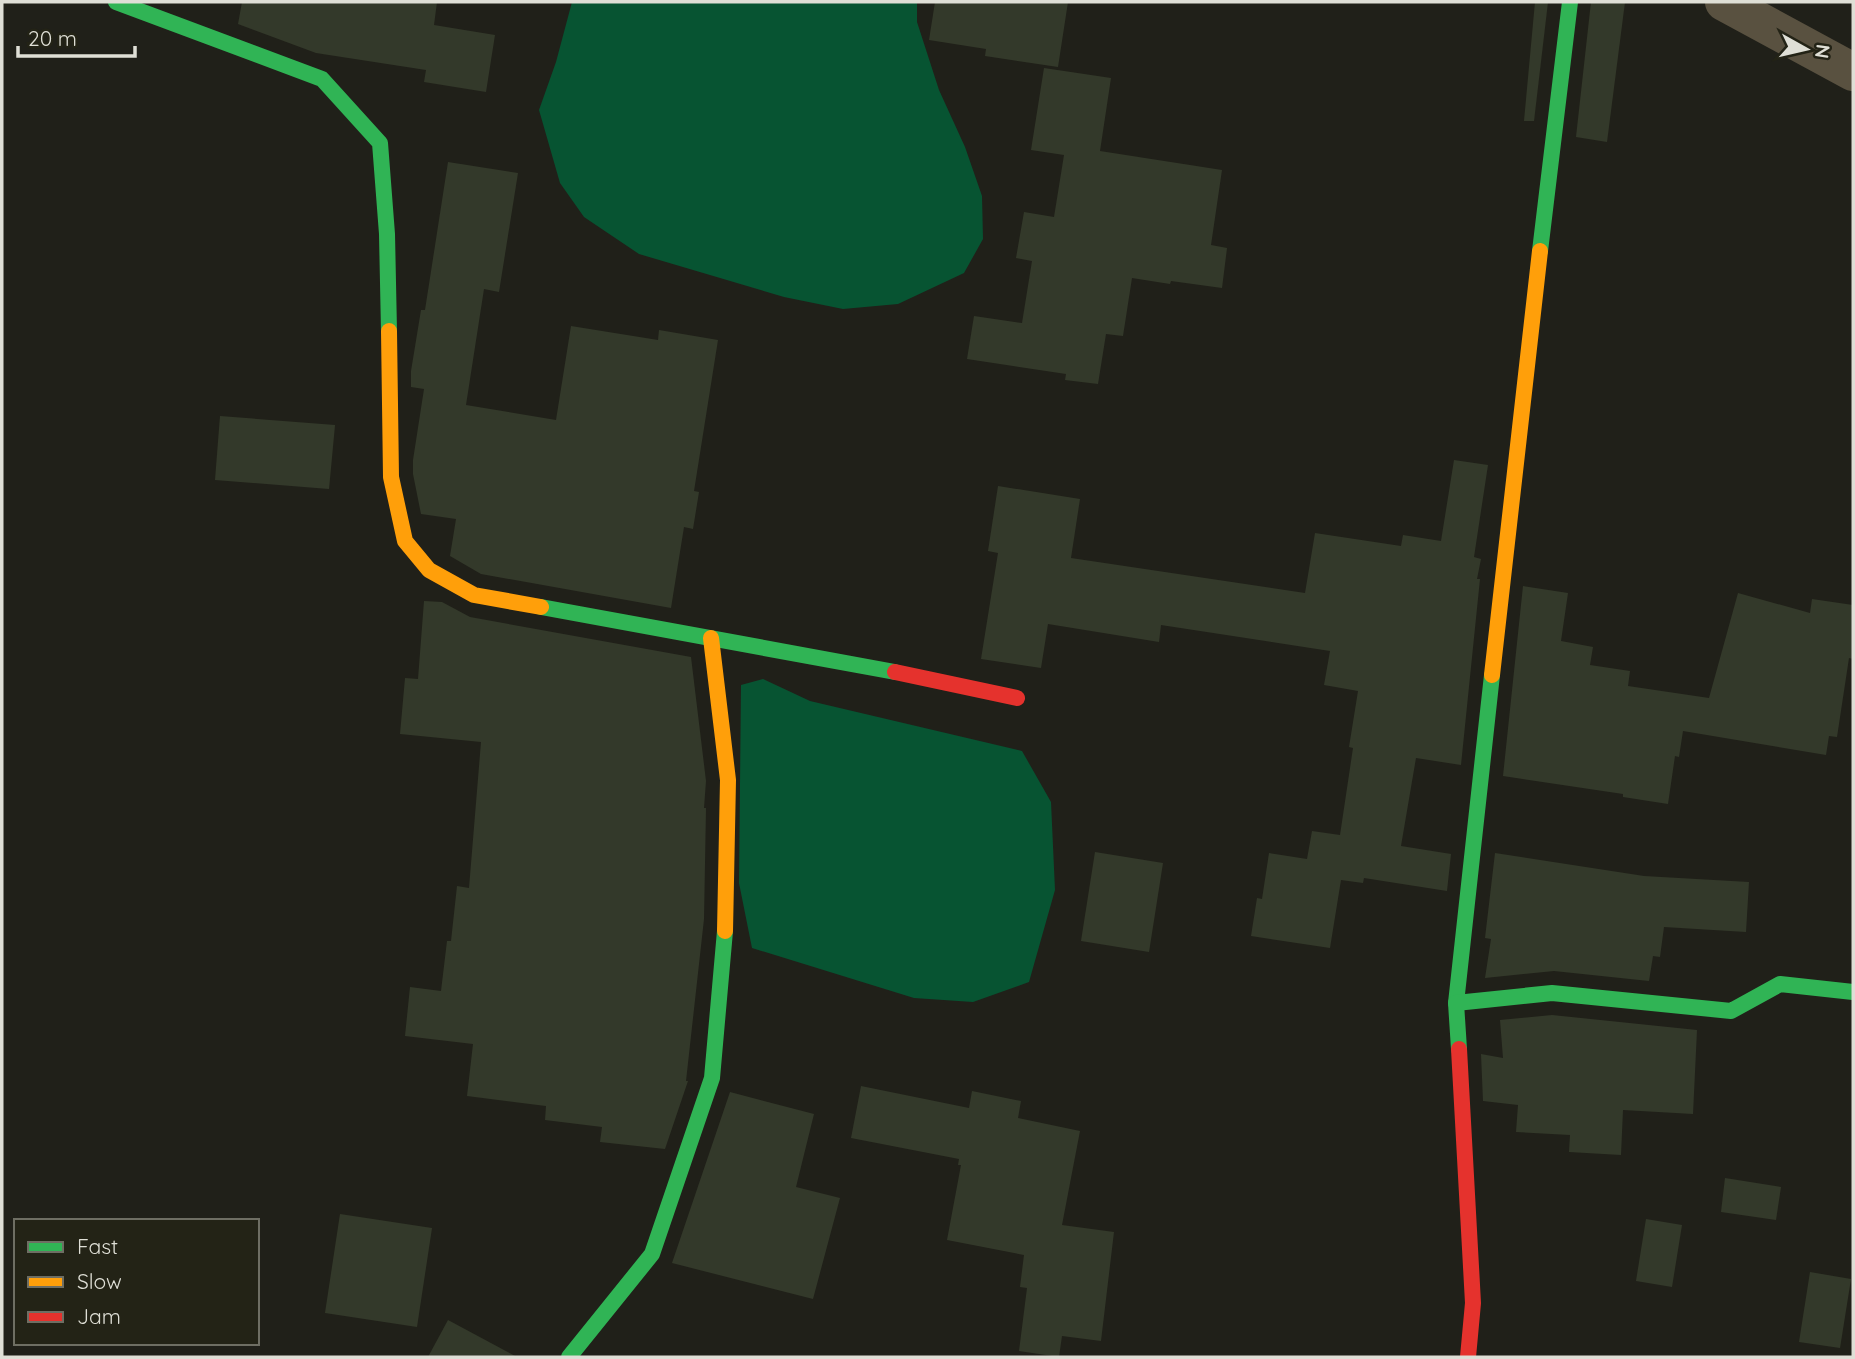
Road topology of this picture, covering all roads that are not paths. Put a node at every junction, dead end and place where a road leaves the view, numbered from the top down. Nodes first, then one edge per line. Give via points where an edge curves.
1 (116, 2) edge
2 (1570, 2) edge
3 (1724, 2) edge
4 (1853, 72) edge
5 (711, 638) junction
6 (1017, 698) dead end
7 (1853, 992) edge
8 (1455, 1003) junction
9 (569, 1357) edge
10 (1468, 1357) edge

1 - 5 street via 322,79 380,143 387,234 391,477 405,541 429,570 474,596
2 - 8 street
3 - 4 street
5 - 6 street
5 - 9 street via 728,780 726,920 712,1078 652,1254
7 - 8 street via 1780,984 1731,1011 1552,993
8 - 10 street via 1473,1303

